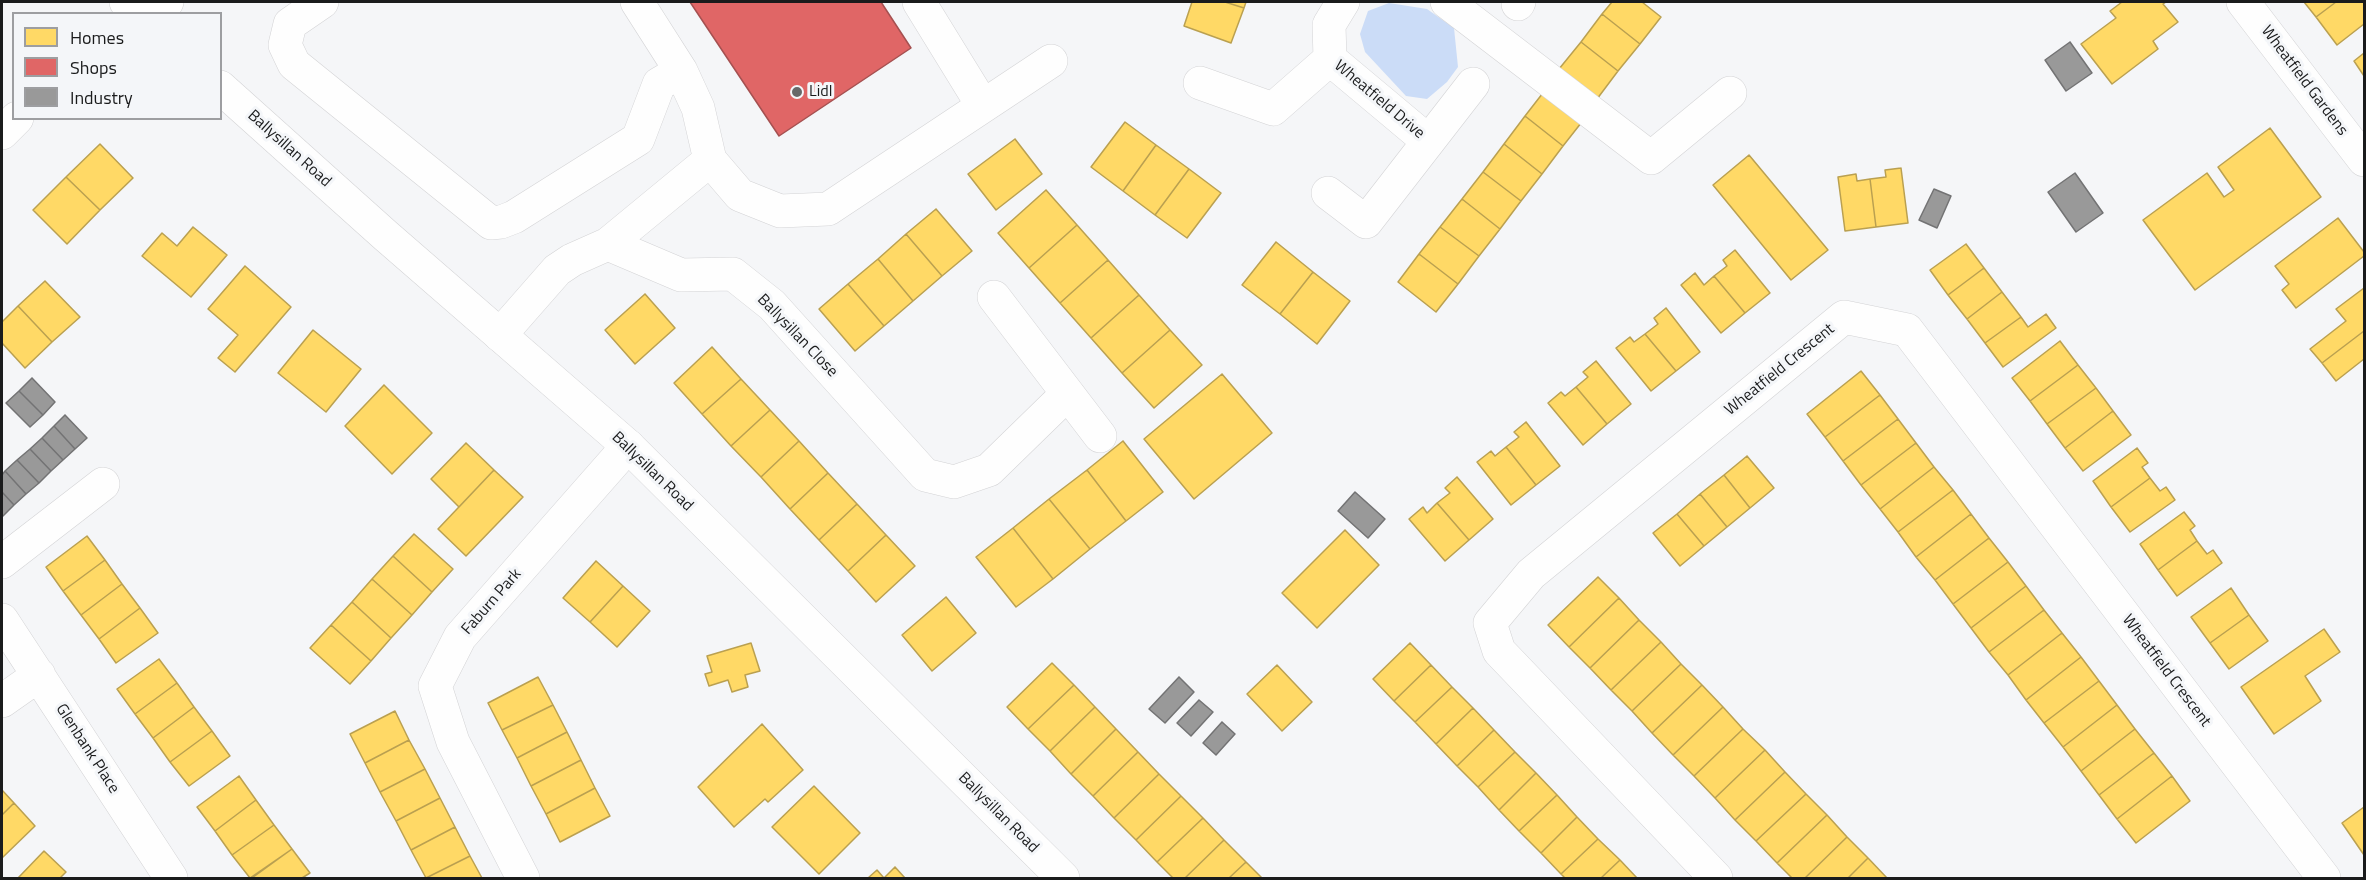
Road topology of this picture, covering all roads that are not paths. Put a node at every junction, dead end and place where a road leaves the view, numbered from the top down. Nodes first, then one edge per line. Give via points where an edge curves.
1 (167, 2) edge
2 (322, 2) edge
3 (637, 2) edge
4 (918, 2) edge
5 (1343, 2) edge
6 (1447, 2) edge
7 (2243, 2) edge
8 (153, 12) edge
9 (1330, 59) junction
10 (1051, 61) dead end
11 (681, 71) junction
12 (1200, 82) dead end
13 (1473, 84) dead end
14 (222, 89) edge
15 (1730, 93) dead end
16 (983, 106) junction
17 (15, 120) edge
18 (2, 133) edge
19 (1428, 141) junction
20 (2364, 159) edge
21 (710, 160) junction
22 (1328, 193) dead end
23 (608, 244) junction
24 (994, 297) dead end
25 (500, 335) junction
26 (1067, 394) junction
27 (1100, 436) dead end
28 (628, 446) junction
29 (103, 484) dead end
30 (2, 562) edge
31 (2, 620) edge
32 (39, 675) junction
33 (2, 701) edge
34 (171, 879) edge
35 (523, 879) edge
36 (1063, 879) edge
37 (1716, 879) edge
38 (2324, 879) edge

1 - 8 main road
2 - 11 main road via 296,19 287,32 285,45 294,64 491,223 514,217 638,140 659,84
3 - 11 main road
4 - 16 main road
5 - 9 main road, Wheatfield Drive via 1329,25
6 - 15 main road via 1651,158
7 - 20 main road, Wheatfield Gardens
9 - 12 main road, Wheatfield Drive via 1273,109
9 - 19 main road, Wheatfield Drive
10 - 16 main road
11 - 21 main road via 698,108
13 - 19 main road, Wheatfield Drive
14 - 25 main road, Ballysillan Road
16 - 21 main road via 828,209 780,211 740,195
17 - 18 main road
19 - 22 main road, Wheatfield Drive via 1366,222
21 - 23 main road
23 - 25 main road via 557,270
23 - 26 main road, Ballysillan Close via 681,275 733,274 772,305 925,475 954,482 989,470
24 - 26 main road
25 - 28 main road, Ballysillan Road
26 - 27 main road
28 - 35 main road, Faburn Park via 460,637 435,686 453,742
28 - 36 main road, Ballysillan Road
29 - 30 main road
31 - 32 main road, Glenbank Place
32 - 33 main road
32 - 34 main road, Glenbank Place
37 - 38 main road, Wheatfield Crescent via 1499,651 1490,623 1531,574 1844,317 1907,330

